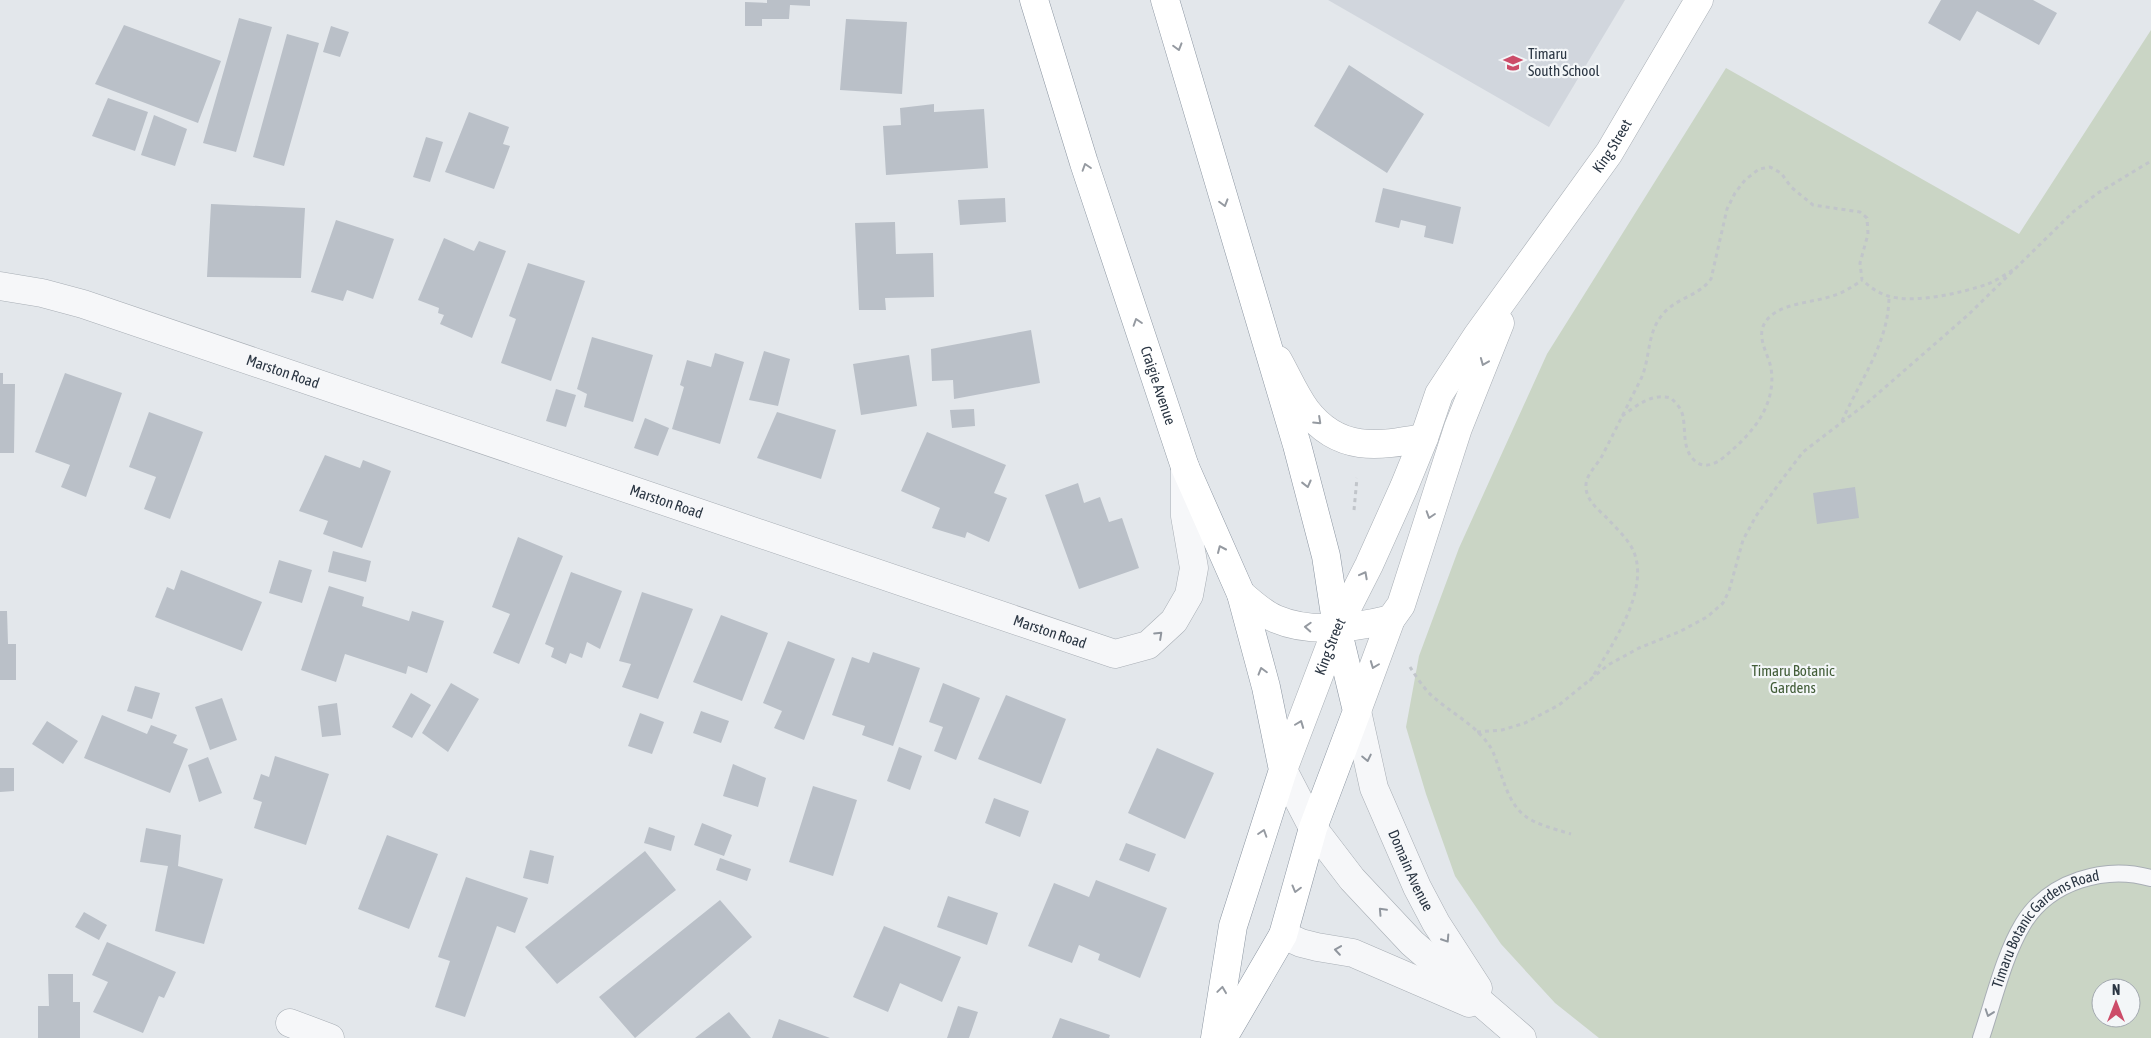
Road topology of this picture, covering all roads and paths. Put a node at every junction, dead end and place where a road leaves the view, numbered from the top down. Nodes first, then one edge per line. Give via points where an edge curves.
1 (1034, 0) edge
2 (1165, 0) edge
3 (1699, 0) edge
4 (2151, 160) edge
5 (2015, 269) junction
6 (1862, 280) junction
7 (1515, 284) junction
8 (0, 286) edge
9 (1888, 296) junction
10 (1264, 336) junction
11 (1621, 417) junction
12 (1842, 422) junction
13 (1424, 438) junction
14 (1186, 468) junction
15 (1357, 473) dead end
16 (1354, 511) dead end
17 (1241, 594) junction
18 (1391, 619) junction
19 (1336, 628) junction
20 (1407, 662) dead end
21 (1590, 681) junction
22 (1357, 711) junction
23 (1477, 732) junction
24 (1283, 770) junction
25 (1313, 828) junction
26 (1571, 834) dead end
27 (2151, 878) edge
28 (1283, 935) junction
29 (1496, 1015) junction
30 (290, 1023) dead end
31 (330, 1038) edge
32 (1215, 1038) edge
33 (1223, 1038) edge
34 (1522, 1038) edge
35 (1981, 1038) edge

14 -> 1 main road, Craigie Avenue via 1078,145
2 -> 10 main road
3 - 7 main road, King Street via 1609,153
4 - 5 path via 2073,212
5 - 9 path via 1989,283 1952,293 1928,298
5 - 12 path via 1961,321
6 - 9 path
6 - 11 path via 1832,296 1778,311 1767,320 1762,328 1762,342 1771,367 1768,403 1757,424 1719,462 1710,466 1692,459 1686,448 1683,415 1671,398 1651,397
6 - 11 path via 1860,263 1868,234 1867,218 1860,212 1814,205 1791,187 1781,172 1770,167 1759,169 1745,180 1727,209 1711,279 1705,288 1670,306 1654,326 1642,377
7 - 13 main road, King Street via 1439,394
7 -> 18 main road, King Street via 1458,428 1401,605
8 -> 14 street, Marston Road via 42,292 82,304 1115,654 1148,645 1174,621 1189,595 1194,568 1186,516
9 - 12 path via 1882,338
10 -> 13 main road via 1306,410 1334,437 1372,446
10 -> 19 main road via 1326,556
11 - 21 path via 1590,474 1586,493 1632,549 1637,580 1624,622
12 - 21 path via 1804,452 1756,516 1743,540 1723,603 1680,632 1639,648 1608,665
19 -> 13 main road, King Street via 1369,565
17 -> 14 main road, Craigie Avenue
15 - 16 path
19 -> 17 main road via 1292,626 1275,619
24 -> 17 main road, Craigie Avenue
18 - 19 main road via 1365,626
18 -> 22 main road, King Street
19 - 22 main road
24 -> 19 main road, King Street
20 - 23 path via 1428,691
21 - 23 path via 1559,705 1525,723 1502,730
22 - 25 main road, King Street
22 -> 29 street, Domain Avenue via 1374,788 1417,887 1436,923
23 - 26 path via 1490,746 1507,792 1525,817
24 - 25 street, Domain Avenue
32 -> 24 main road, King Street via 1233,926
25 -> 28 main road, King Street
29 -> 25 street, Domain Avenue via 1412,943 1352,879
27 -> 35 lane, Timaru Botanic Gardens Road via 2116,873 2086,877 2058,890 2040,905 2024,923 2011,950
29 -> 28 street, Domain Avenue via 1353,952 1317,947
28 - 33 main road, King Street
29 - 34 street, Domain Avenue
30 - 31 street

